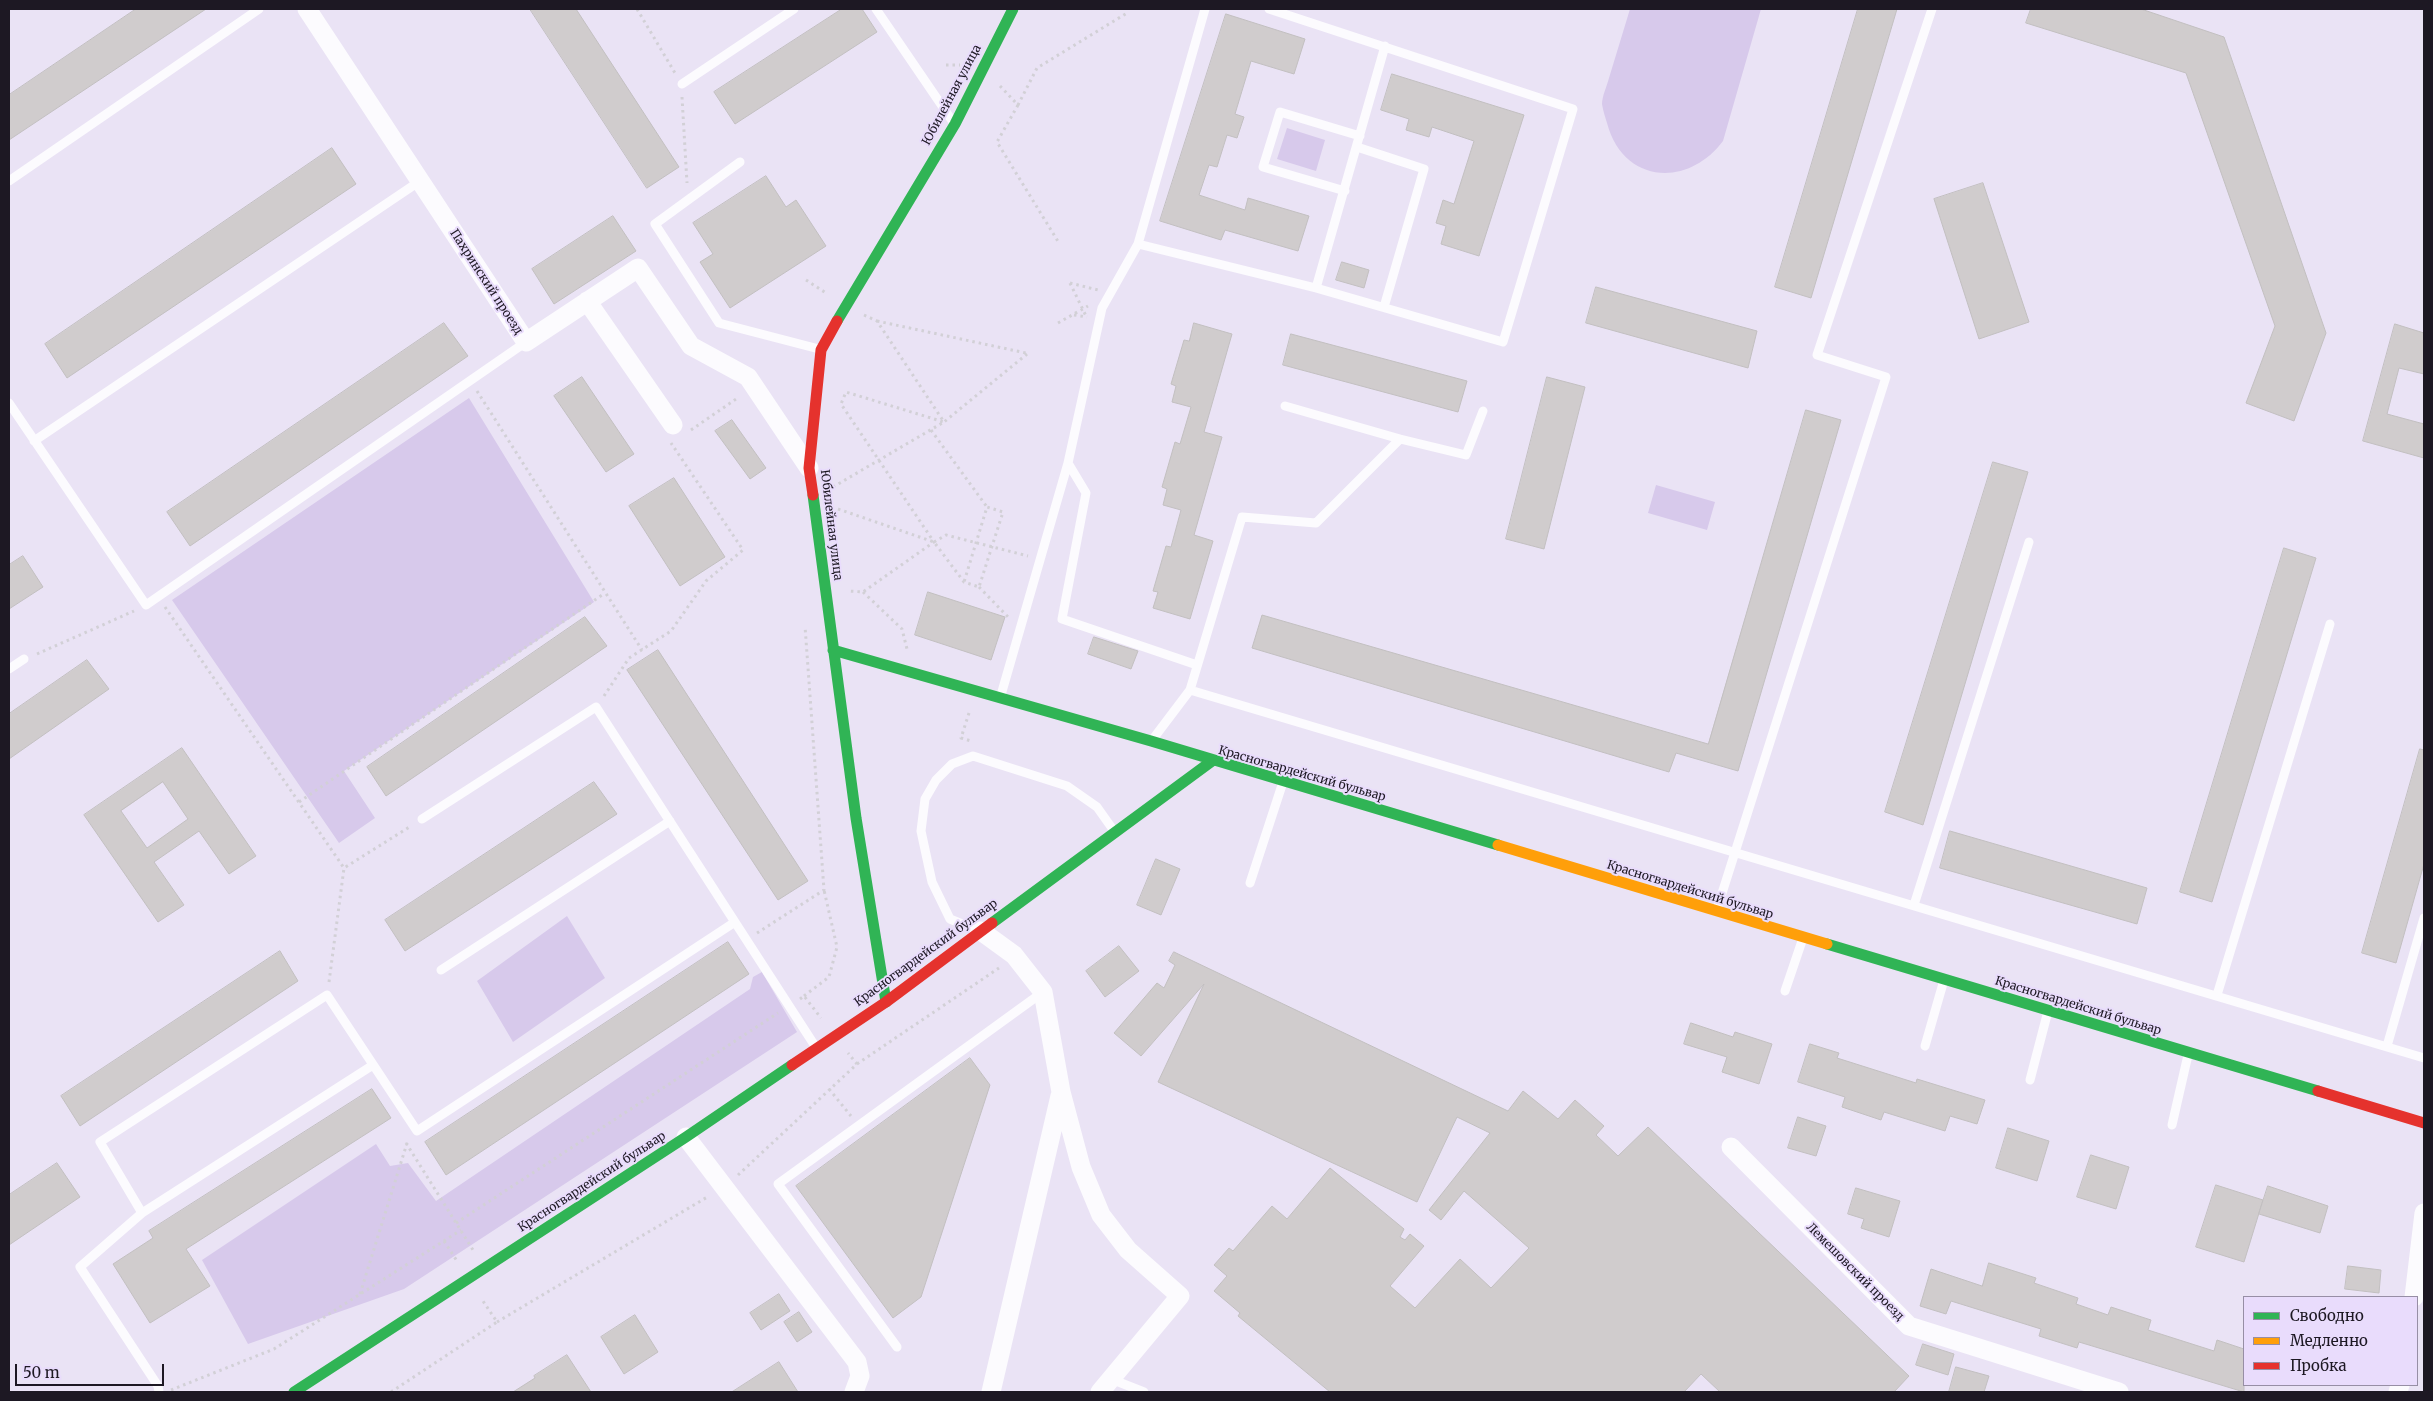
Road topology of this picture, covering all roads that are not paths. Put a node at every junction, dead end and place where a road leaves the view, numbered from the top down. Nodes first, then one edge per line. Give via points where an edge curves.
1 (259, 9) edge
2 (307, 9) edge
3 (794, 9) edge
4 (876, 9) edge
5 (1013, 9) edge
6 (1205, 9) edge
7 (1269, 9) edge
8 (1932, 9) edge
9 (1385, 46) junction
10 (682, 84) road end
11 (955, 124) junction
12 (1360, 136) junction
13 (1357, 147) junction
14 (740, 162) dead end
15 (9, 181) edge
16 (420, 181) junction
17 (1345, 191) junction
18 (1138, 244) junction
19 (1316, 288) junction
20 (587, 301) junction
21 (1384, 307) junction
22 (526, 342) junction
23 (821, 350) junction
24 (9, 402) edge
25 (1285, 406) dead end
26 (1483, 411) dead end
27 (679, 432) road end
28 (1400, 439) junction
29 (34, 441) junction
30 (1068, 463) junction
31 (809, 468) junction
32 (2029, 542) dead end
33 (2330, 624) dead end
34 (834, 650) junction
35 (24, 660) road end
36 (1198, 665) junction
37 (9, 669) edge
38 (1190, 690) junction
39 (1000, 698) junction
40 (1151, 741) junction
41 (1212, 761) junction
42 (1283, 782) junction
43 (422, 819) road end
44 (670, 821) junction
45 (1114, 831) junction
46 (1735, 852) junction
47 (1250, 883) dead end
48 (1914, 904) junction
49 (1716, 912) junction
50 (2424, 918) edge
51 (735, 922) junction
52 (981, 931) junction
53 (1803, 938) junction
54 (441, 970) dead end
55 (1944, 980) junction
56 (1785, 990) dead end
57 (1043, 992) junction
58 (2217, 995) junction
59 (886, 1002) junction
60 (2048, 1011) junction
61 (1925, 1046) dead end
62 (2387, 1046) junction
63 (816, 1048) junction
64 (2189, 1053) junction
65 (2424, 1058) edge
66 (373, 1065) junction
67 (2030, 1080) dead end
68 (1061, 1092) junction
69 (2424, 1123) edge
70 (2172, 1125) dead end
71 (686, 1137) junction
72 (1731, 1147) dead end
73 (142, 1213) junction
74 (2424, 1213) edge
75 (2414, 1296) edge
76 (897, 1347) dead end
77 (1105, 1386) edge
78 (160, 1392) edge
79 (294, 1392) edge
80 (854, 1392) edge
81 (991, 1392) edge
82 (1144, 1392) edge
83 (2119, 1392) edge

1 - 15 lane
2 - 16 street, Пахринский проезд
3 - 10 lane
4 - 11 lane
5 - 11 street, Юбилейная улица
6 - 18 lane
7 - 9 lane
8 - 46 lane via 1817,355 1886,377
9 - 12 lane
9 - 21 lane via 1573,109 1503,342
11 - 23 street, Юбилейная улица
12 - 13 lane
12 - 17 lane via 1280,112 1263,167
13 - 17 lane
13 - 21 lane via 1424,169
14 - 23 lane via 655,224 719,323
16 - 22 street, Пахринский проезд
16 - 29 lane
17 - 19 lane
18 - 19 lane
18 - 30 lane via 1102,308
19 - 21 lane
20 - 22 street, Пахринский проезд
20 - 27 street
20 - 31 street, Пахринский проезд via 638,268 691,346 748,377
22 - 29 lane via 146,605
23 - 31 street, Юбилейная улица
24 - 29 lane
25 - 28 lane
26 - 28 lane via 1466,455
28 - 36 lane via 1316,523 1242,517
30 - 36 lane via 1086,493 1062,619
30 - 39 lane
31 - 34 street, Юбилейная улица
32 - 48 lane
33 - 58 lane
34 - 39 street
34 - 59 street, Юбилейная улица via 856,818
35 - 37 lane
36 - 38 lane
38 - 40 lane
38 - 46 lane
39 - 40 street
40 - 41 street
41 - 42 street, Красногвардейский бульвар
41 - 45 street, Красногвардейский бульвар
42 - 47 lane
42 - 49 street, Красногвардейский бульвар
43 - 44 lane via 596,707
44 - 51 lane
44 - 54 lane
45 - 52 street, Красногвардейский бульвар
45 - 52 lane via 1097,807 1067,786 973,756 952,764 936,780 925,799 921,831 932,882 950,919
46 - 48 lane
46 - 49 lane
48 - 58 lane
49 - 53 street, Красногвардейский бульвар
50 - 62 lane
51 - 63 lane
51 - 66 lane via 417,1130
52 - 57 street via 1016,957
52 - 59 street, Красногвардейский бульвар
53 - 55 street, Красногвардейский бульвар
53 - 56 lane
55 - 60 street, Красногвардейский бульвар
55 - 61 lane
57 - 68 street
57 - 76 lane via 778,1184
58 - 62 lane
59 - 63 street, Красногвардейский бульвар
60 - 64 street, Красногвардейский бульвар
60 - 67 lane
62 - 65 lane
63 - 71 street, Красногвардейский бульвар
64 - 69 street, Красногвардейский бульвар
64 - 70 lane
66 - 73 lane
66 - 73 lane via 327,995 100,1142
68 - 77 street via 1082,1167 1101,1215 1128,1250 1180,1296
68 - 81 street
71 - 79 street, Красногвардейский бульвар
71 - 80 street via 858,1362 860,1376
72 - 83 street, Лемешовский проезд via 1909,1326
73 - 78 lane via 80,1267
74 - 75 street
77 - 82 lane

